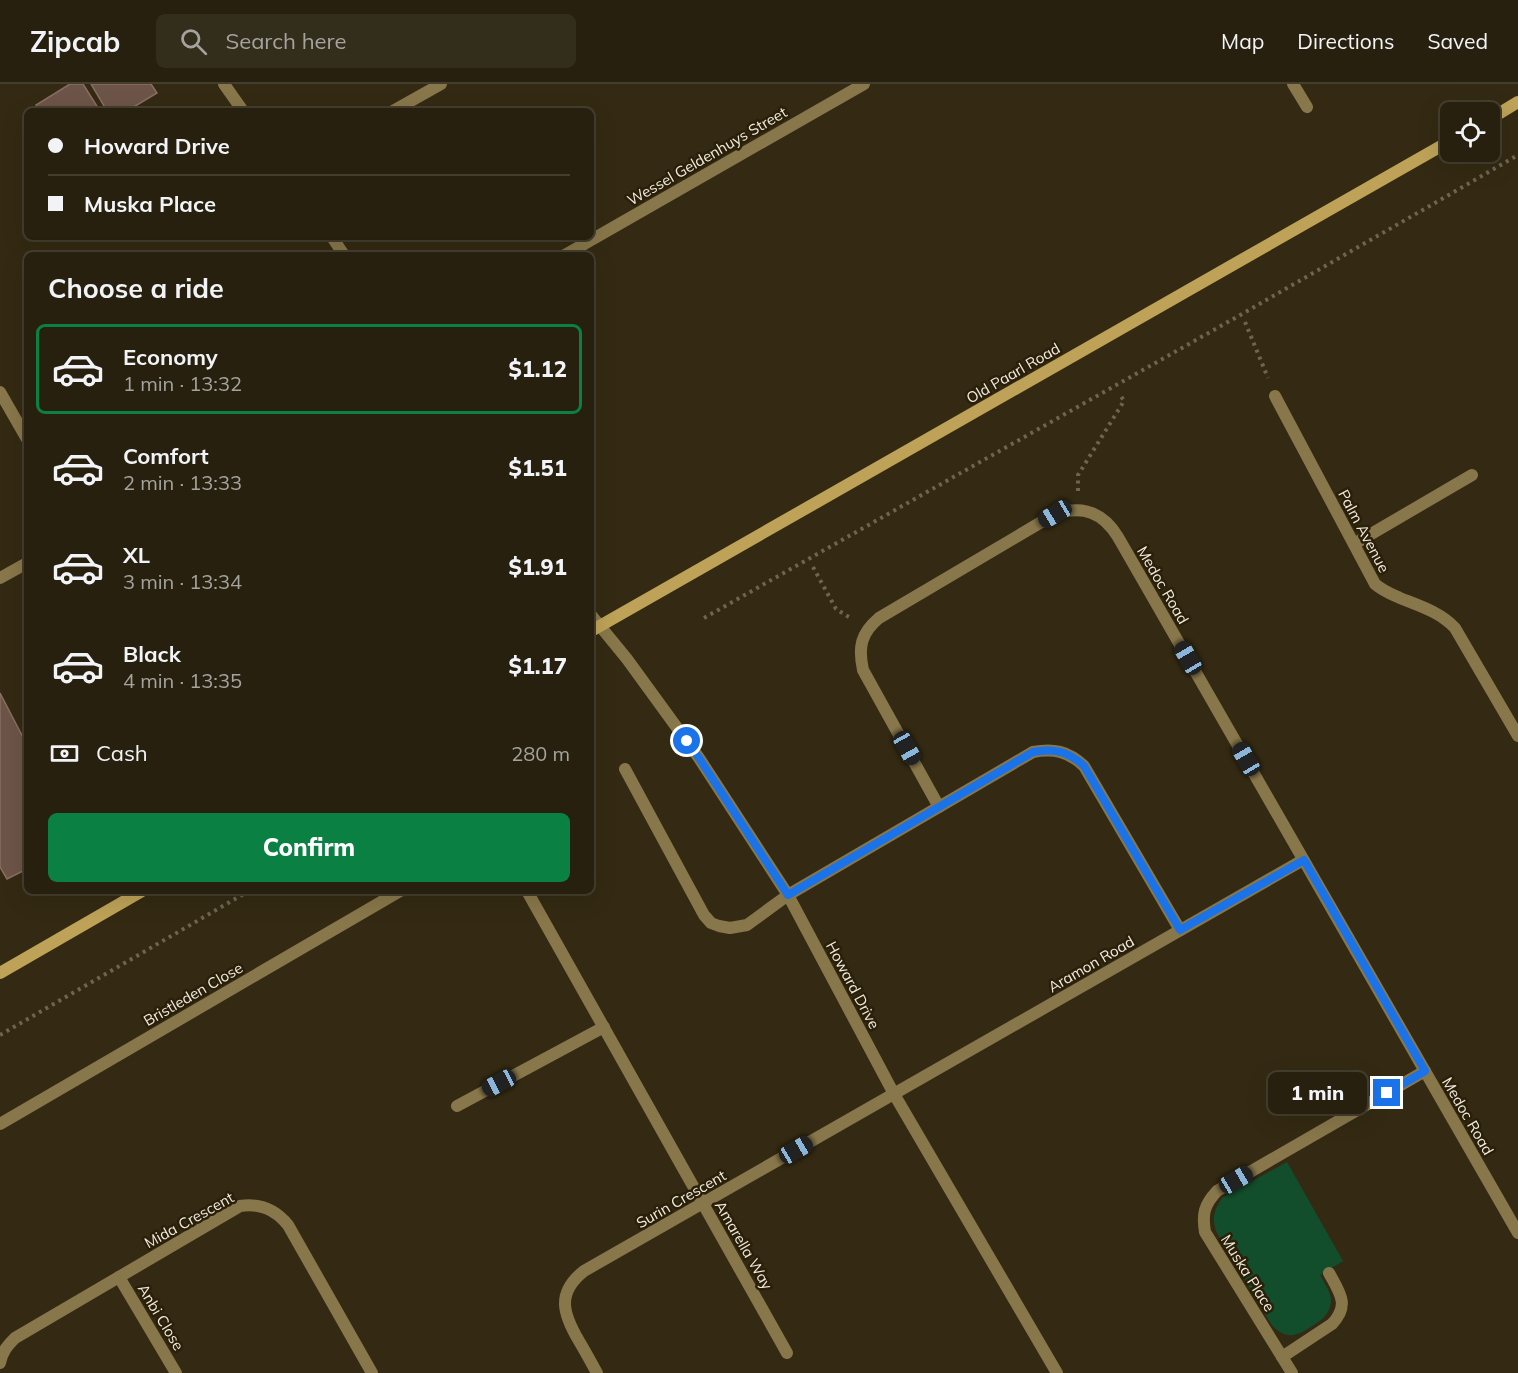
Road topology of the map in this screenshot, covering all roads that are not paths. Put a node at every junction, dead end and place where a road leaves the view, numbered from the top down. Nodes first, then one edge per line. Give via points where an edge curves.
1 (224, 84) edge
2 (441, 84) edge
3 (864, 84) edge
4 (1293, 84) edge
5 (848, 88) edge
6 (1518, 102) edge
7 (1307, 107) dead end
8 (241, 108) edge
9 (398, 108) edge
10 (1500, 113) edge
11 (1440, 147) edge
12 (594, 238) edge
13 (590, 240) edge
14 (570, 252) edge
15 (0, 392) edge
16 (1275, 396) road end
17 (24, 434) edge
18 (1472, 475) dead end
19 (1354, 544) junction
20 (24, 565) edge
21 (0, 578) edge
22 (596, 629) edge
23 (1518, 736) edge
24 (625, 769) dead end
25 (939, 807) junction
26 (1304, 860) junction
27 (137, 894) edge
28 (395, 894) edge
29 (529, 894) edge
30 (788, 895) junction
31 (1180, 930) junction
32 (0, 973) edge
33 (604, 1027) junction
34 (1425, 1071) junction
35 (894, 1094) junction
36 (457, 1106) dead end
37 (0, 1124) edge
38 (703, 1204) junction
39 (1518, 1233) edge
40 (1329, 1273) dead end
41 (119, 1277) junction
42 (787, 1353) dead end
43 (1282, 1357) junction
44 (0, 1364) edge
45 (176, 1373) edge
46 (372, 1373) edge
47 (597, 1373) edge
48 (1057, 1373) edge
49 (1292, 1373) edge

1 - 8 street
2 - 9 street
3 - 5 street, Wessel Geldenhuys Street
4 - 7 street
5 - 12 street, Wessel Geldenhuys Street
6 - 10 main road
11 - 22 main road, Old Paarl Road
13 - 14 street, Wessel Geldenhuys Street
15 - 17 street
16 - 19 street, Palm Avenue
18 - 19 street
19 - 23 street, Palm Avenue via 1379,588 1437,613 1455,628
20 - 21 street
22 - 30 street, Howard Drive via 627,659 699,758
24 - 30 street via 711,923 730,928 747,925
25 - 26 street, Medoc Road via 863,670 860,647 867,629 879,618 1055,514 1078,510 1097,515 1113,528
25 - 30 street
25 - 31 street via 1033,752 1045,749 1068,753 1084,766
26 - 31 street, Aramon Road
26 - 34 street, Medoc Road
27 - 32 main road
28 - 37 street, Bristleden Close
29 - 33 street, Amarella Way
30 - 35 street, Howard Drive
31 - 35 street, Aramon Road
33 - 36 street
33 - 38 street, Amarella Way
34 - 39 street, Medoc Road
34 - 43 street, Muska Place via 1217,1191 1210,1199 1203,1221 1205,1232
35 - 38 street, Surin Crescent
35 - 48 street, Howard Drive
38 - 42 street, Amarella Way
38 - 47 street, Surin Crescent via 584,1271 570,1285 566,1314
40 - 43 street via 1343,1302 1338,1318
41 - 44 street, Mida Crescent via 15,1338
41 - 45 street, Anbi Close
41 - 46 street, Mida Crescent via 240,1206 267,1208 288,1225
43 - 49 street, Muska Place

